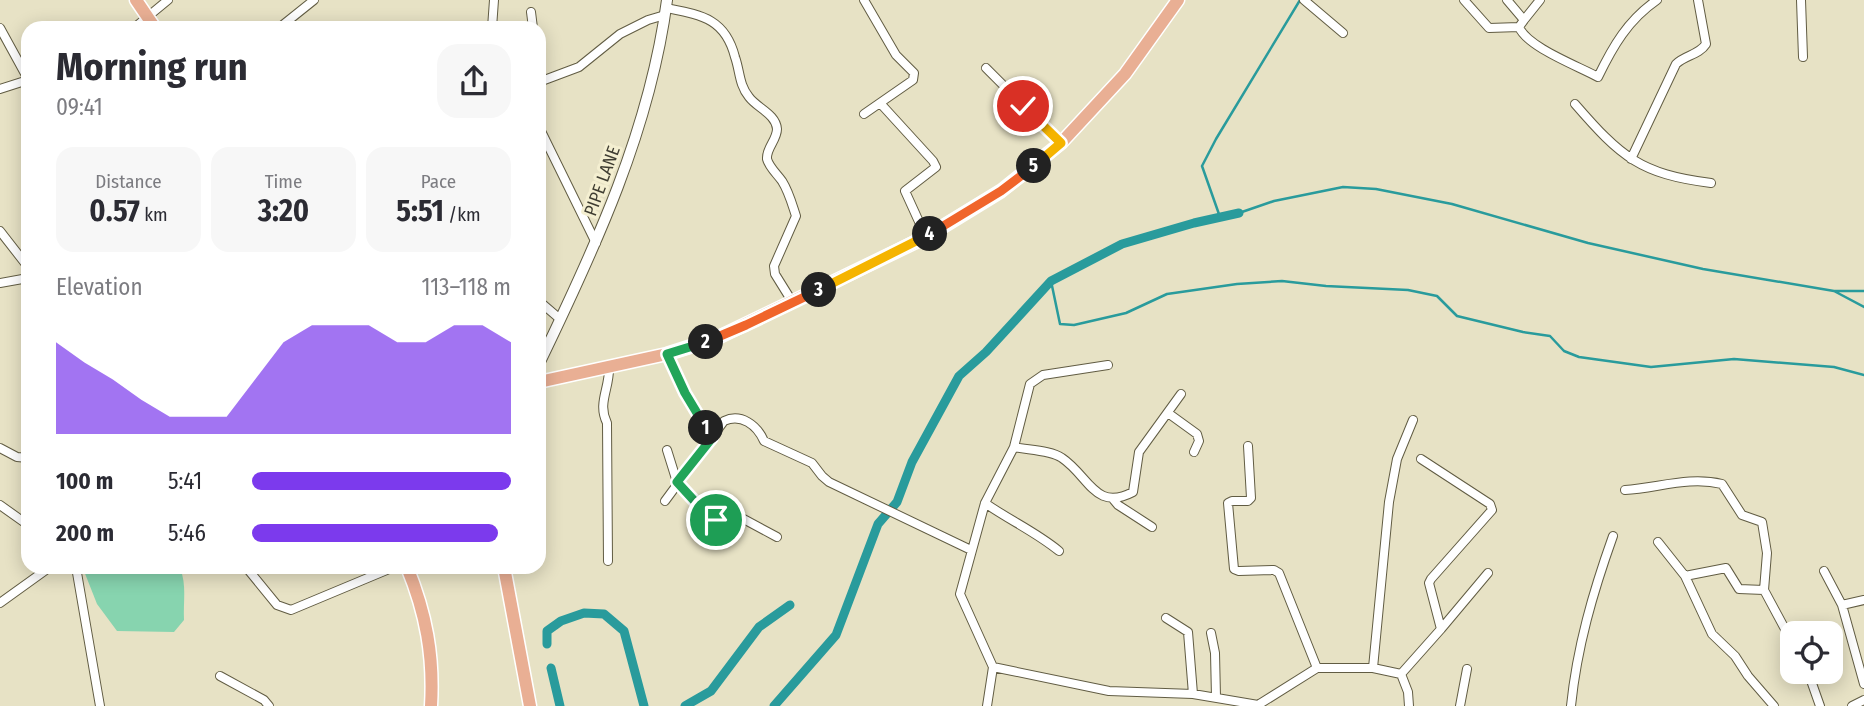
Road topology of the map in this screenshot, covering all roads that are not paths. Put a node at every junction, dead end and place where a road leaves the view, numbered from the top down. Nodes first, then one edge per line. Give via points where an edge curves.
1 (136, 0) edge
2 (168, 0) edge
3 (314, 0) edge
4 (494, 0) edge
5 (864, 0) edge
6 (1178, 0) edge
7 (1304, 0) edge
8 (1464, 0) edge
9 (1507, 0) edge
10 (1540, 0) edge
11 (1657, 0) edge
12 (1698, 0) edge
13 (1801, 0) edge
14 (666, 8) edge
15 (531, 12) dead end
16 (150, 21) edge
17 (152, 21) edge
18 (288, 21) edge
19 (492, 21) edge
20 (532, 21) edge
21 (1521, 24) junction
22 (0, 28) edge
23 (1343, 33) dead end
24 (1803, 57) dead end
25 (21, 66) edge
26 (985, 68) dead end
27 (546, 80) edge
28 (21, 82) edge
29 (0, 89) edge
30 (880, 103) junction
31 (1575, 104) dead end
32 (864, 114) dead end
33 (546, 141) edge
34 (1061, 143) junction
35 (1631, 159) junction
36 (1711, 183) dead end
37 (0, 231) edge
38 (926, 237) junction
39 (596, 243) junction
40 (21, 258) edge
41 (21, 279) edge
42 (0, 283) edge
43 (793, 303) junction
44 (546, 307) edge
45 (560, 319) junction
46 (546, 349) edge
47 (667, 354) junction
48 (1108, 365) dead end
49 (609, 367) junction
50 (546, 380) edge
51 (1181, 394) dead end
52 (1168, 413) junction
53 (1413, 420) dead end
54 (712, 438) junction
55 (1248, 446) dead end
56 (1014, 447) junction
57 (0, 448) edge
58 (667, 450) dead end
59 (1194, 452) dead end
60 (21, 457) edge
61 (1421, 459) dead end
62 (677, 482) junction
63 (1625, 490) dead end
64 (1114, 499) junction
65 (665, 501) dead end
66 (985, 503) junction
67 (0, 505) edge
68 (21, 520) edge
69 (1152, 527) dead end
70 (777, 537) dead end
71 (1613, 537) dead end
72 (1658, 542) dead end
73 (971, 550) junction
74 (1059, 551) dead end
75 (608, 561) dead end
76 (1824, 571) dead end
77 (1488, 573) dead end
78 (40, 574) edge
79 (77, 574) edge
80 (252, 574) edge
81 (377, 574) edge
82 (410, 574) edge
83 (505, 574) edge
84 (1685, 576) junction
85 (1764, 590) junction
86 (1864, 600) edge
87 (0, 603) edge
88 (1842, 605) junction
89 (1166, 618) dead end
90 (1781, 621) edge
91 (1441, 629) junction
92 (1211, 633) dead end
93 (993, 667) junction
94 (1317, 668) junction
95 (1373, 668) junction
96 (1467, 669) dead end
97 (1401, 674) junction
98 (220, 676) dead end
99 (1812, 684) edge
100 (1864, 684) edge
101 (1193, 694) junction
102 (1216, 697) junction
103 (1864, 700) edge
104 (100, 706) edge
105 (269, 706) edge
106 (430, 706) edge
107 (530, 706) edge
108 (987, 706) edge
109 (1409, 706) edge
110 (1460, 706) edge
111 (1571, 706) edge
112 (1774, 706) edge
113 (1820, 706) edge
114 (1852, 706) edge

1 - 16 main road
2 - 17 street
3 - 18 street
4 - 19 street
5 - 30 street via 896,55 914,73 913,80
6 - 34 main road via 1125,74
7 - 23 street
8 - 21 street via 1489,28
9 - 21 street
10 - 21 street
11 - 21 street via 1628,24 1598,77 1537,45 1522,34
12 - 35 street via 1706,44 1676,64
13 - 24 street
14 - 27 street via 620,34 579,67
14 - 39 street, PIPE LANE via 637,133
14 - 43 street via 696,13 722,29 736,58 742,86 774,119 777,131 767,161 783,183 796,216 774,266
15 - 20 street
22 - 25 street
26 - 34 street
28 - 29 street
30 - 32 street
30 - 38 street via 936,167 905,191
31 - 35 street
33 - 39 street
34 - 38 main road via 1017,180
35 - 36 street via 1652,171
37 - 40 street
38 - 43 main road
39 - 45 street, PIPE LANE
41 - 42 street
43 - 47 main road via 717,338
44 - 45 street
45 - 46 street, PIPE LANE
47 - 49 main road
47 - 54 street
48 - 56 street via 1043,375 1030,384
49 - 50 main road
49 - 75 street via 602,402 607,423
51 - 52 street
52 - 59 street via 1197,434
52 - 64 street via 1139,452 1132,492
53 - 95 street via 1397,459 1389,502
54 - 62 street
54 - 73 street via 724,421 741,418 760,431 764,441 813,463 830,482
55 - 94 street via 1251,498 1228,503 1234,569 1279,573
56 - 64 street via 1060,457 1094,492
56 - 66 street
57 - 60 street
58 - 62 street
61 - 91 street via 1490,504 1492,510 1429,583
62 - 65 street
62 - 70 street via 705,517 716,520 725,509
63 - 85 street via 1685,481 1722,484 1742,515 1762,522 1767,553
64 - 69 street
66 - 73 street
66 - 74 street
67 - 68 street
71 - 111 street via 1581,639
72 - 84 street
73 - 93 street via 960,594
76 - 88 street
77 - 91 street
78 - 87 street
79 - 104 street
80 - 81 street via 277,605 290,610
82 - 106 main road via 428,629
83 - 107 main road
84 - 85 street via 1726,568 1739,589
84 - 112 street via 1712,634
85 - 90 street
86 - 88 street
88 - 100 street
89 - 101 street via 1188,632
91 - 97 street
92 - 102 street
93 - 101 street via 1109,691
93 - 108 street
94 - 95 street
94 - 102 street via 1258,705
95 - 97 street
96 - 110 street
97 - 109 street
98 - 105 street
99 - 113 street
101 - 102 street
103 - 114 street

